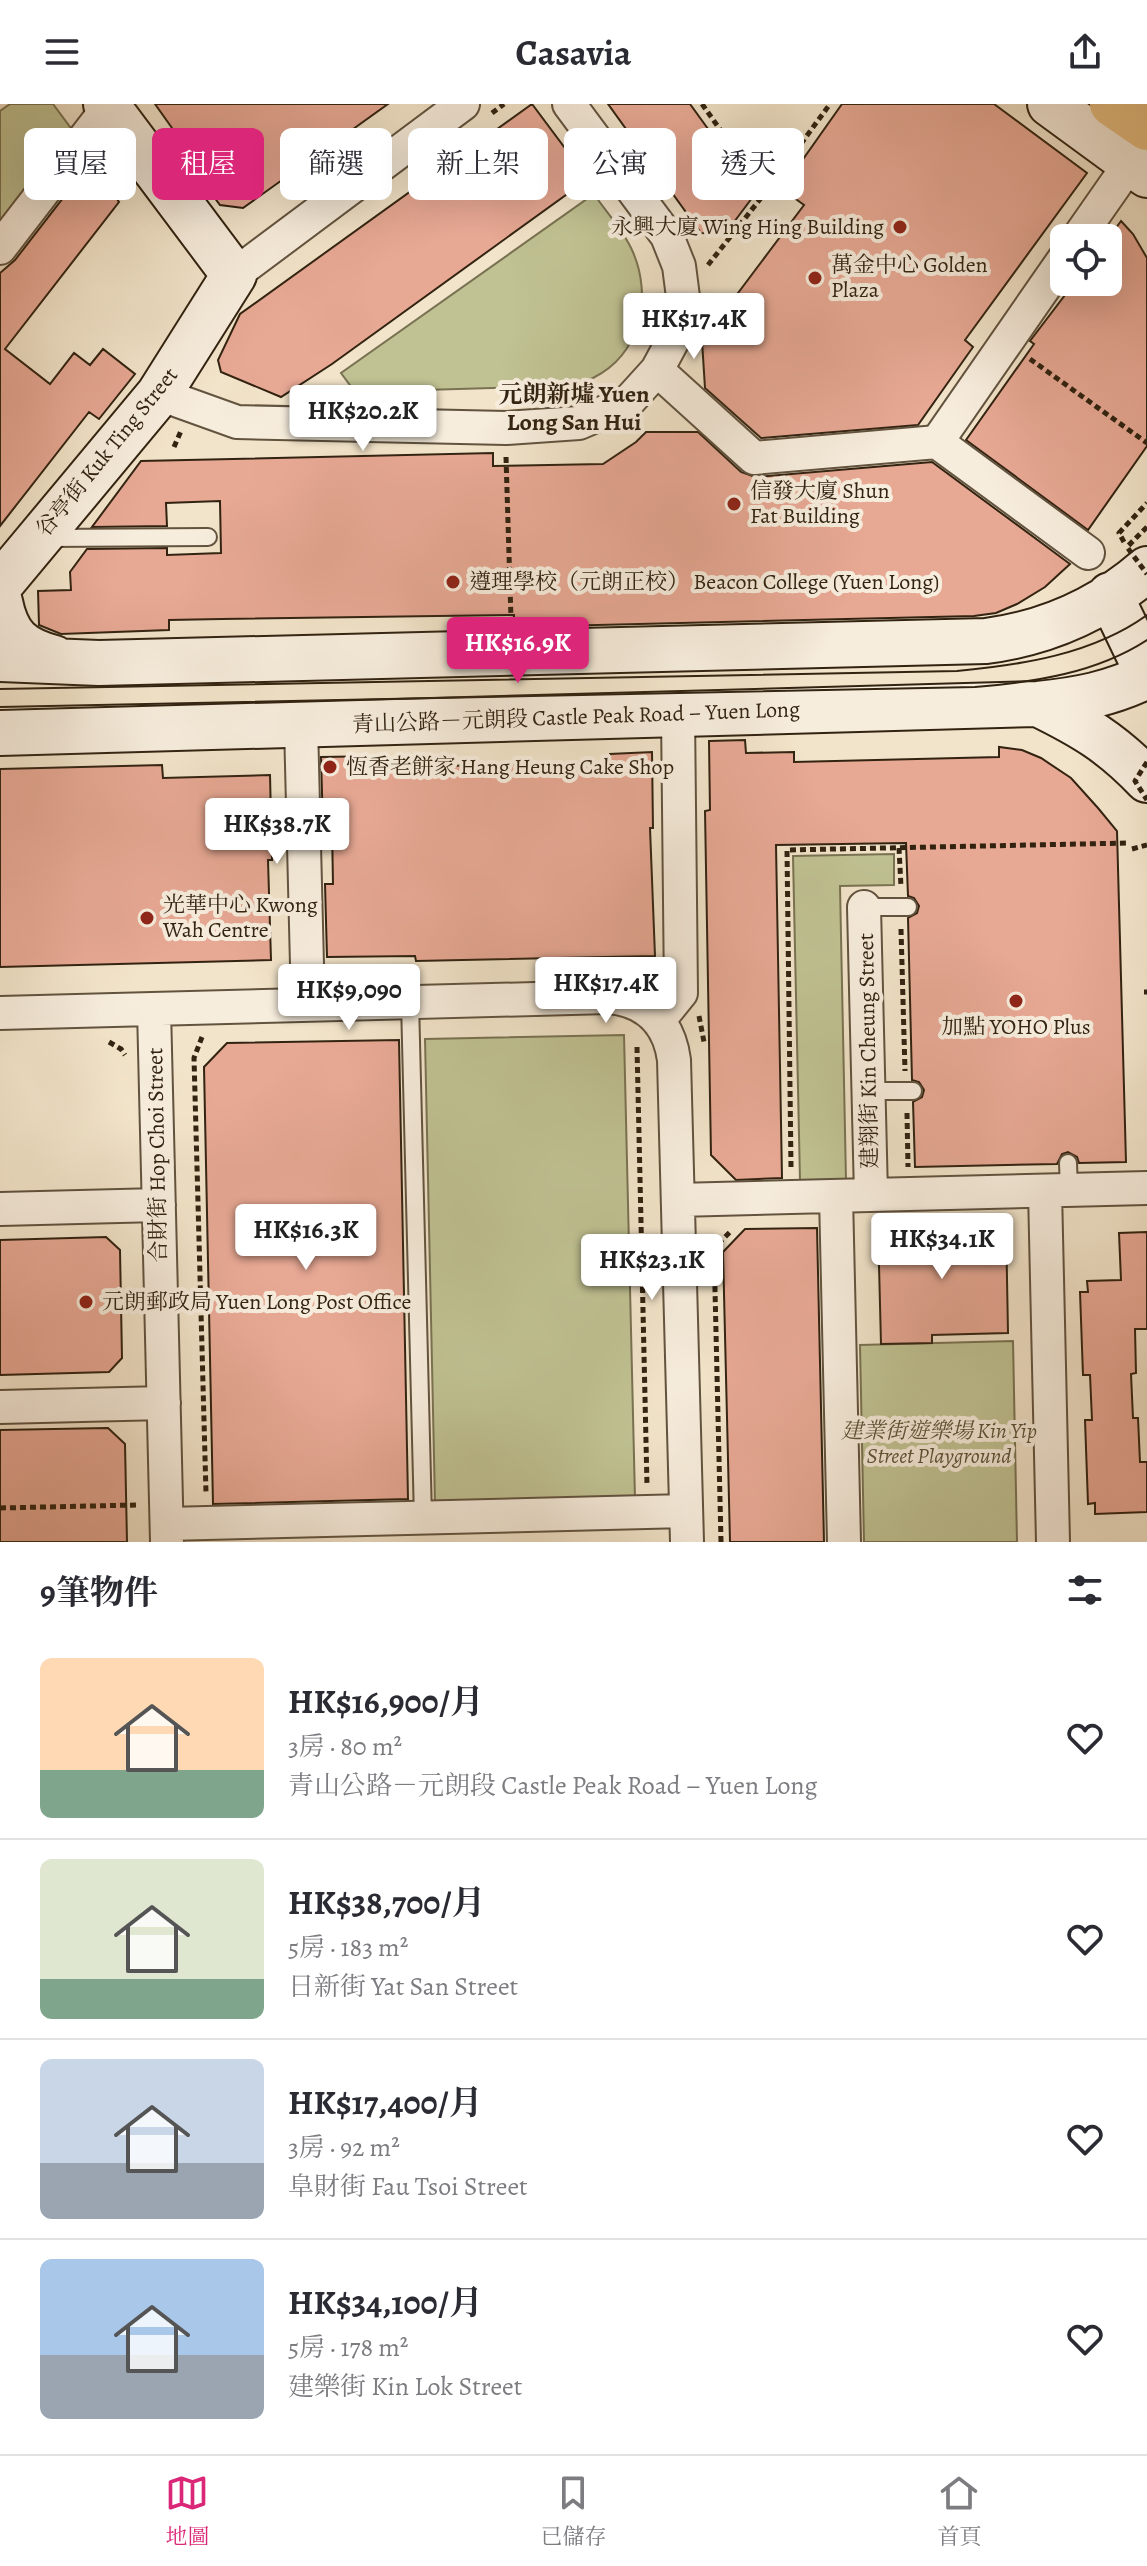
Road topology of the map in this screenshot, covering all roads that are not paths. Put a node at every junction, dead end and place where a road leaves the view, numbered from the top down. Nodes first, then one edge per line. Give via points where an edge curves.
1 (569, 104) edge
2 (1050, 104) edge
3 (1112, 104) edge
4 (107, 106) edge
5 (471, 113) edge
6 (1142, 155) edge
7 (1089, 224) edge
8 (0, 248) edge
9 (234, 275) junction
10 (1050, 279) edge
11 (657, 370) junction
12 (159, 394) junction
13 (937, 442) junction
14 (208, 537) dead end
15 (38, 538) junction
16 (1088, 553) dead end
17 (1140, 563) edge
18 (0, 585) edge
19 (1110, 595) junction
20 (0, 602) edge
21 (0, 659) edge
22 (64, 661) junction
23 (1147, 674) edge
24 (1038, 704) junction
25 (678, 714) junction
26 (301, 725) junction
27 (0, 733) edge
28 (1147, 780) edge
29 (864, 907) joint
30 (904, 907) road end
31 (410, 1002) junction
32 (308, 1005) junction
33 (154, 1009) junction
34 (0, 1013) edge
35 (648, 1026) junction
36 (869, 1091) junction
37 (909, 1091) road end
38 (1061, 1181) junction
39 (1147, 1188) edge
40 (871, 1195) junction
41 (836, 1196) junction
42 (678, 1200) junction
43 (159, 1205) junction
44 (0, 1209) edge
45 (164, 1403) junction
46 (0, 1407) edge
47 (423, 1518) junction
48 (686, 1527) edge
49 (156, 1528) edge
50 (336, 1531) edge
51 (844, 1542) edge
52 (1053, 1542) edge

1 - 11 street via 667,236 679,266 683,297 678,331
2 - 6 main road
3 - 6 main road
4 - 8 street
4 - 9 main road
5 - 9 street
6 - 7 street
9 - 12 main road, 谷亭街 Kuk Ting Street
10 - 13 street
11 - 12 street via 628,402 579,423 506,428 237,422
11 - 13 street via 754,458
12 - 15 main road, 谷亭街 Kuk Ting Street
13 - 16 street
14 - 15 lane
15 - 18 main road, 谷亭街 Kuk Ting Street
17 - 19 main road
19 - 22 main road via 1037,631 986,641
19 - 23 main road
20 - 22 main road via 7,627 18,640 32,652
21 - 22 main road
23 - 24 main road, 青山公路－元朗段 Castle Peak Road – Yuen Long via 1122,689 1087,699
24 - 25 main road, 青山公路－元朗段 Castle Peak Road – Yuen Long
24 - 28 main road via 1085,727
25 - 26 main road, 青山公路－元朗段 Castle Peak Road – Yuen Long
25 - 35 street via 681,993
26 - 27 main road, 青山公路－元朗段 Castle Peak Road – Yuen Long
26 - 32 street
29 - 30 lane
29 - 36 street, 建翔街 Kin Cheung Street
31 - 32 street
31 - 35 street via 622,998 636,1002
31 - 47 lane
32 - 33 street
33 - 34 street
33 - 43 street, 合財街 Hop Choi Street
35 - 42 street via 672,1046
36 - 37 lane
36 - 40 street, 建翔街 Kin Cheung Street
38 - 39 street
38 - 40 street
38 - 52 street
40 - 41 street
41 - 42 street
41 - 51 street
42 - 48 street
43 - 44 street
43 - 45 street, 合財街 Hop Choi Street
45 - 46 street
45 - 49 street, 合財街 Hop Choi Street
47 - 48 street via 648,1512
47 - 50 street
49 - 50 street via 207,1523

